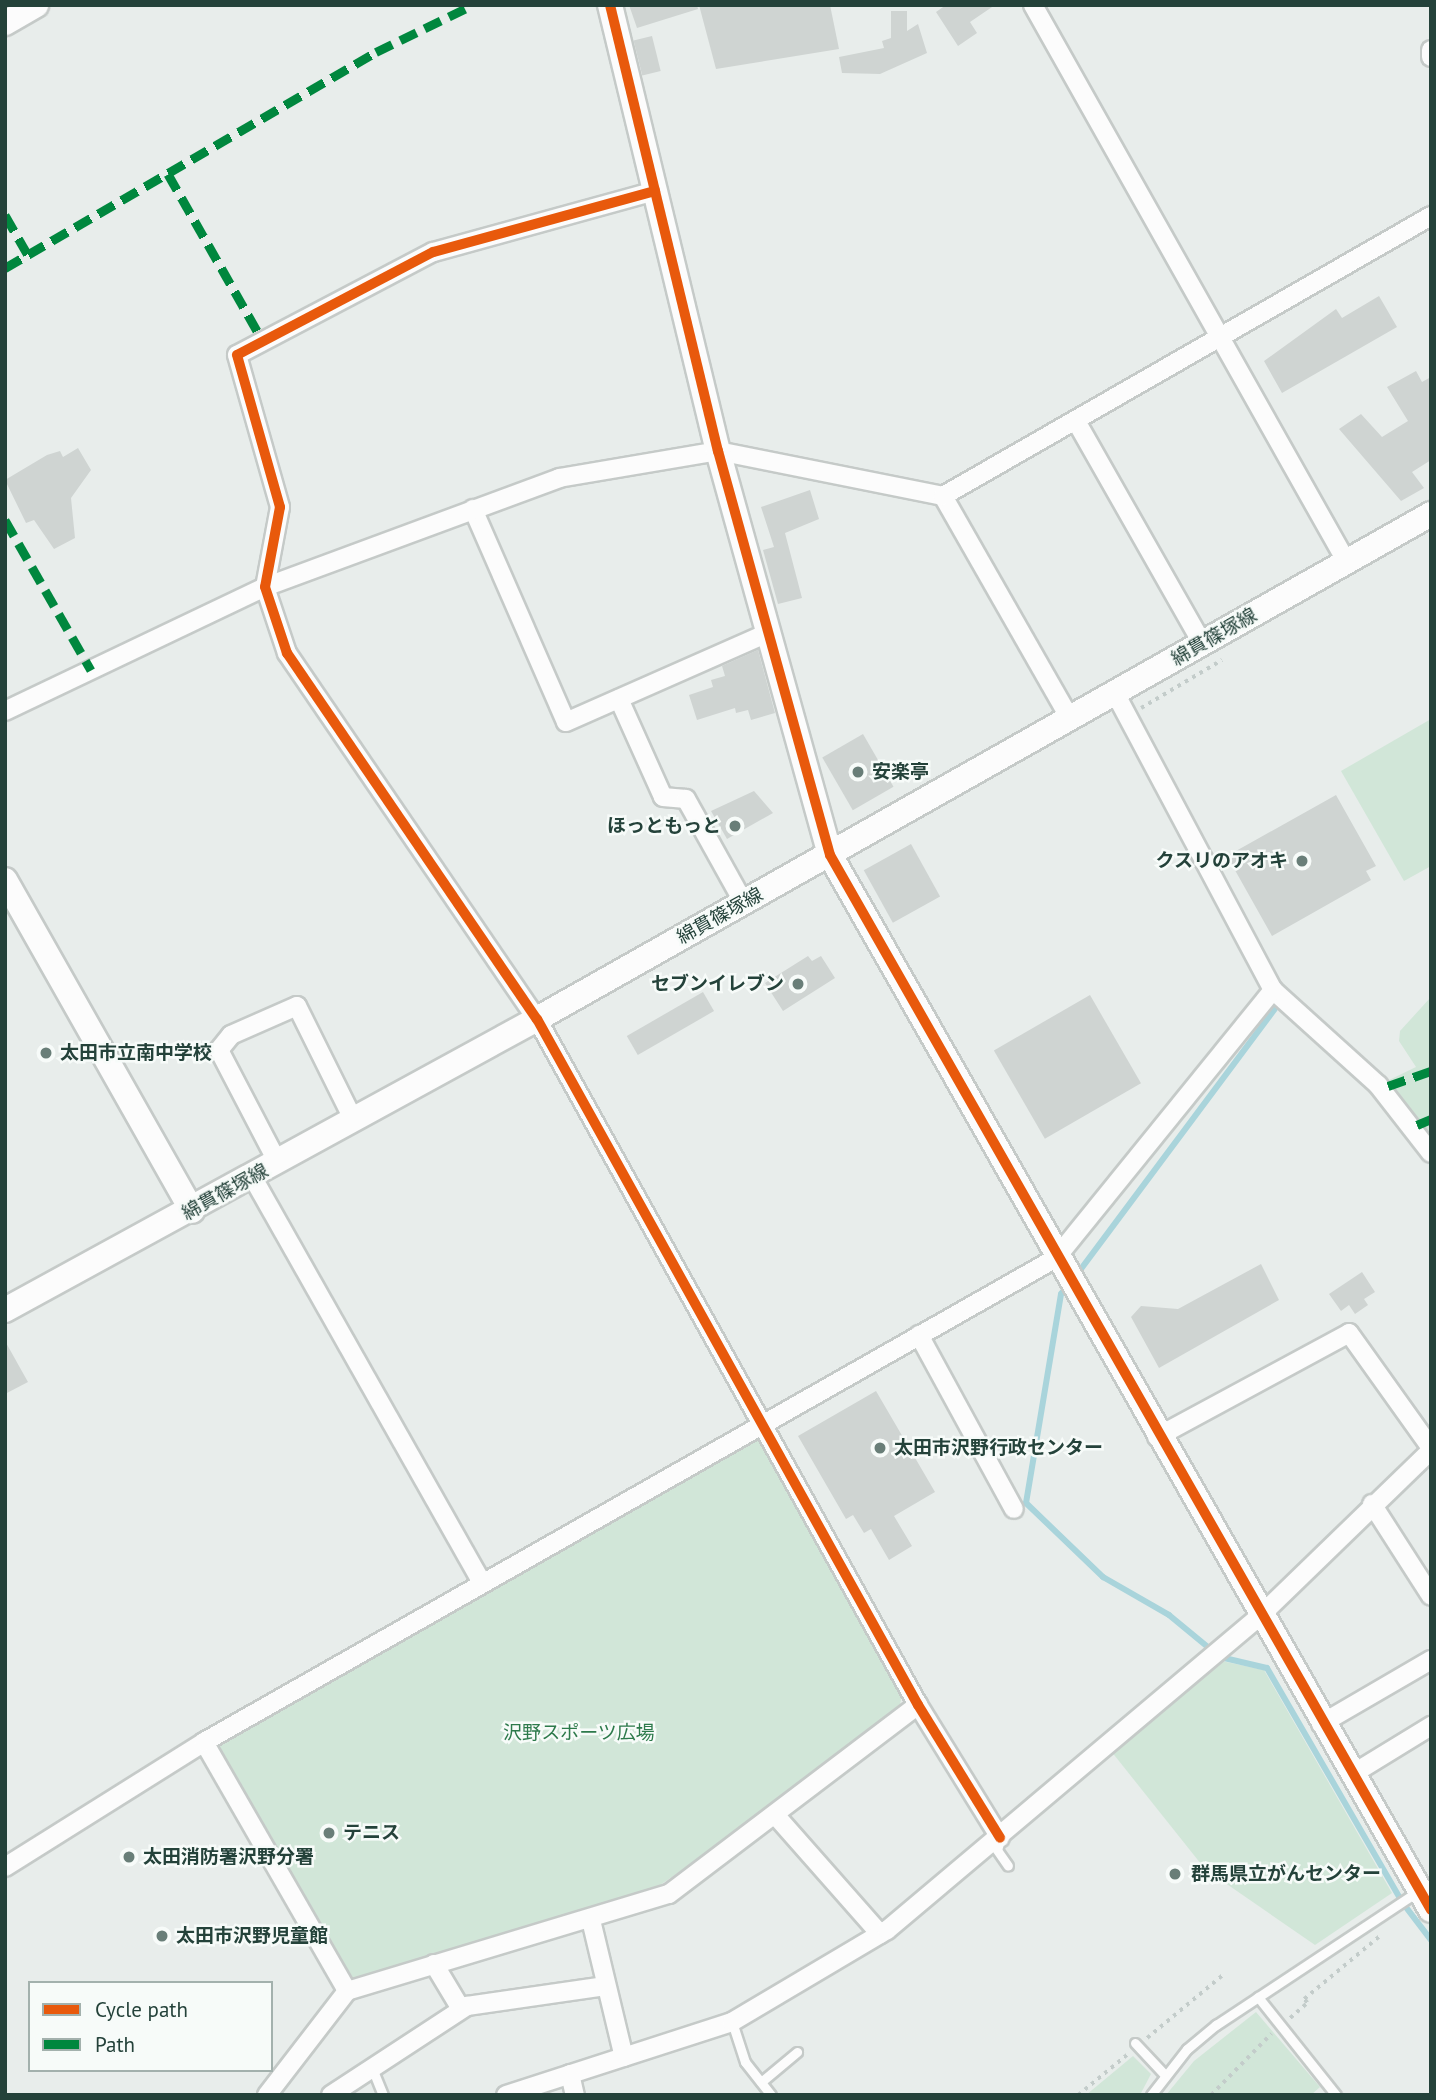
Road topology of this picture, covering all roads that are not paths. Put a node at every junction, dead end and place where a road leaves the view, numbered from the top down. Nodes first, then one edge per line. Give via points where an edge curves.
1 (36, 5) edge
2 (610, 5) edge
3 (1033, 5) edge
4 (5, 23) edge
5 (1431, 50) edge
6 (1431, 57) edge
7 (655, 191) junction
8 (1431, 216) edge
9 (1220, 336) junction
10 (1076, 421) junction
11 (718, 452) junction
12 (943, 496) junction
13 (474, 509) junction
14 (1431, 514) edge
15 (1346, 561) junction
16 (265, 587) junction
17 (768, 633) junction
18 (1202, 643) junction
19 (1115, 692) junction
20 (619, 699) junction
21 (5, 711) edge
22 (1070, 719) junction
23 (830, 855) junction
24 (5, 880) edge
25 (744, 903) junction
26 (1273, 989) junction
27 (537, 1018) junction
28 (354, 1121) junction
29 (1431, 1153) edge
30 (278, 1163) junction
31 (253, 1178) junction
32 (192, 1211) junction
33 (1056, 1258) junction
34 (5, 1310) edge
35 (919, 1335) junction
36 (763, 1424) junction
37 (1157, 1437) junction
38 (1431, 1449) edge
39 (1372, 1504) junction
40 (1014, 1509) dead end
41 (482, 1582) junction
42 (1431, 1597) edge
43 (1259, 1616) junction
44 (1431, 1660) edge
45 (918, 1705) junction
46 (1321, 1724) junction
47 (1431, 1726) edge
48 (204, 1742) junction
49 (1351, 1775) junction
50 (777, 1816) junction
51 (1000, 1838) junction
52 (1008, 1866) dead end
53 (5, 1867) edge
54 (1428, 1905) edge
55 (592, 1920) junction
56 (880, 1934) junction
57 (434, 1964) junction
58 (606, 1986) junction
59 (347, 1991) junction
60 (1258, 1997) junction
61 (461, 2009) junction
62 (732, 2022) junction
63 (1136, 2044) road end
64 (797, 2052) dead end
65 (624, 2057) junction
66 (372, 2068) junction
67 (570, 2074) junction
68 (1164, 2074) junction
69 (761, 2082) junction
70 (1336, 2094) edge
71 (267, 2095) edge
72 (331, 2095) edge
73 (383, 2095) edge
74 (506, 2095) edge
75 (575, 2095) edge
76 (771, 2095) edge
77 (1151, 2095) edge

1 - 4 street
2 - 7 street
3 - 9 street
5 - 6 street
7 - 11 street
7 - 16 street via 433,252 237,355 280,507
8 - 9 street
9 - 10 street
9 - 15 street
10 - 12 street
10 - 18 street
11 - 12 street
11 - 13 street via 559,478
11 - 17 street
12 - 22 street
13 - 16 street
13 - 20 street via 566,722
14 - 15 street, 綿貫篠塚線
15 - 18 street, 綿貫篠塚線
16 - 21 street
16 - 27 street via 287,653
17 - 20 street
17 - 23 street
18 - 19 street, 綿貫篠塚線
19 - 22 street, 綿貫篠塚線
19 - 26 street
20 - 25 street via 663,797 686,799
22 - 23 street, 綿貫篠塚線
23 - 25 street, 綿貫篠塚線
23 - 33 street
24 - 32 street
25 - 27 street, 綿貫篠塚線
26 - 29 street via 1378,1085
26 - 33 street
27 - 28 street, 綿貫篠塚線
27 - 36 street
28 - 30 street, 綿貫篠塚線
28 - 30 street via 297,1006 231,1035 219,1050
30 - 31 street, 綿貫篠塚線
31 - 32 street, 綿貫篠塚線
31 - 41 street
32 - 34 street, 綿貫篠塚線
33 - 35 street
33 - 37 street
35 - 36 street
35 - 40 street
36 - 41 street
36 - 45 street
37 - 38 street via 1349,1334
37 - 43 street
38 - 39 street
39 - 42 street
39 - 43 street
41 - 48 street
43 - 46 street
43 - 51 street
44 - 46 street
45 - 50 street
45 - 51 street
46 - 49 street
47 - 49 street
48 - 53 street
48 - 59 street
49 - 54 street
50 - 55 street via 668,1894
50 - 56 street
51 - 52 lane via 996,1850
51 - 56 street
54 - 60 lane
55 - 57 street
55 - 58 street
56 - 62 street
57 - 59 street
57 - 61 street
58 - 61 street
58 - 65 street
59 - 71 street
60 - 68 lane via 1187,2049
60 - 70 lane
61 - 66 street
62 - 65 street
62 - 69 lane via 745,2062
63 - 68 lane
64 - 69 lane
65 - 67 street
66 - 72 street
66 - 73 lane
67 - 74 street
67 - 75 street
68 - 77 lane
69 - 76 lane

